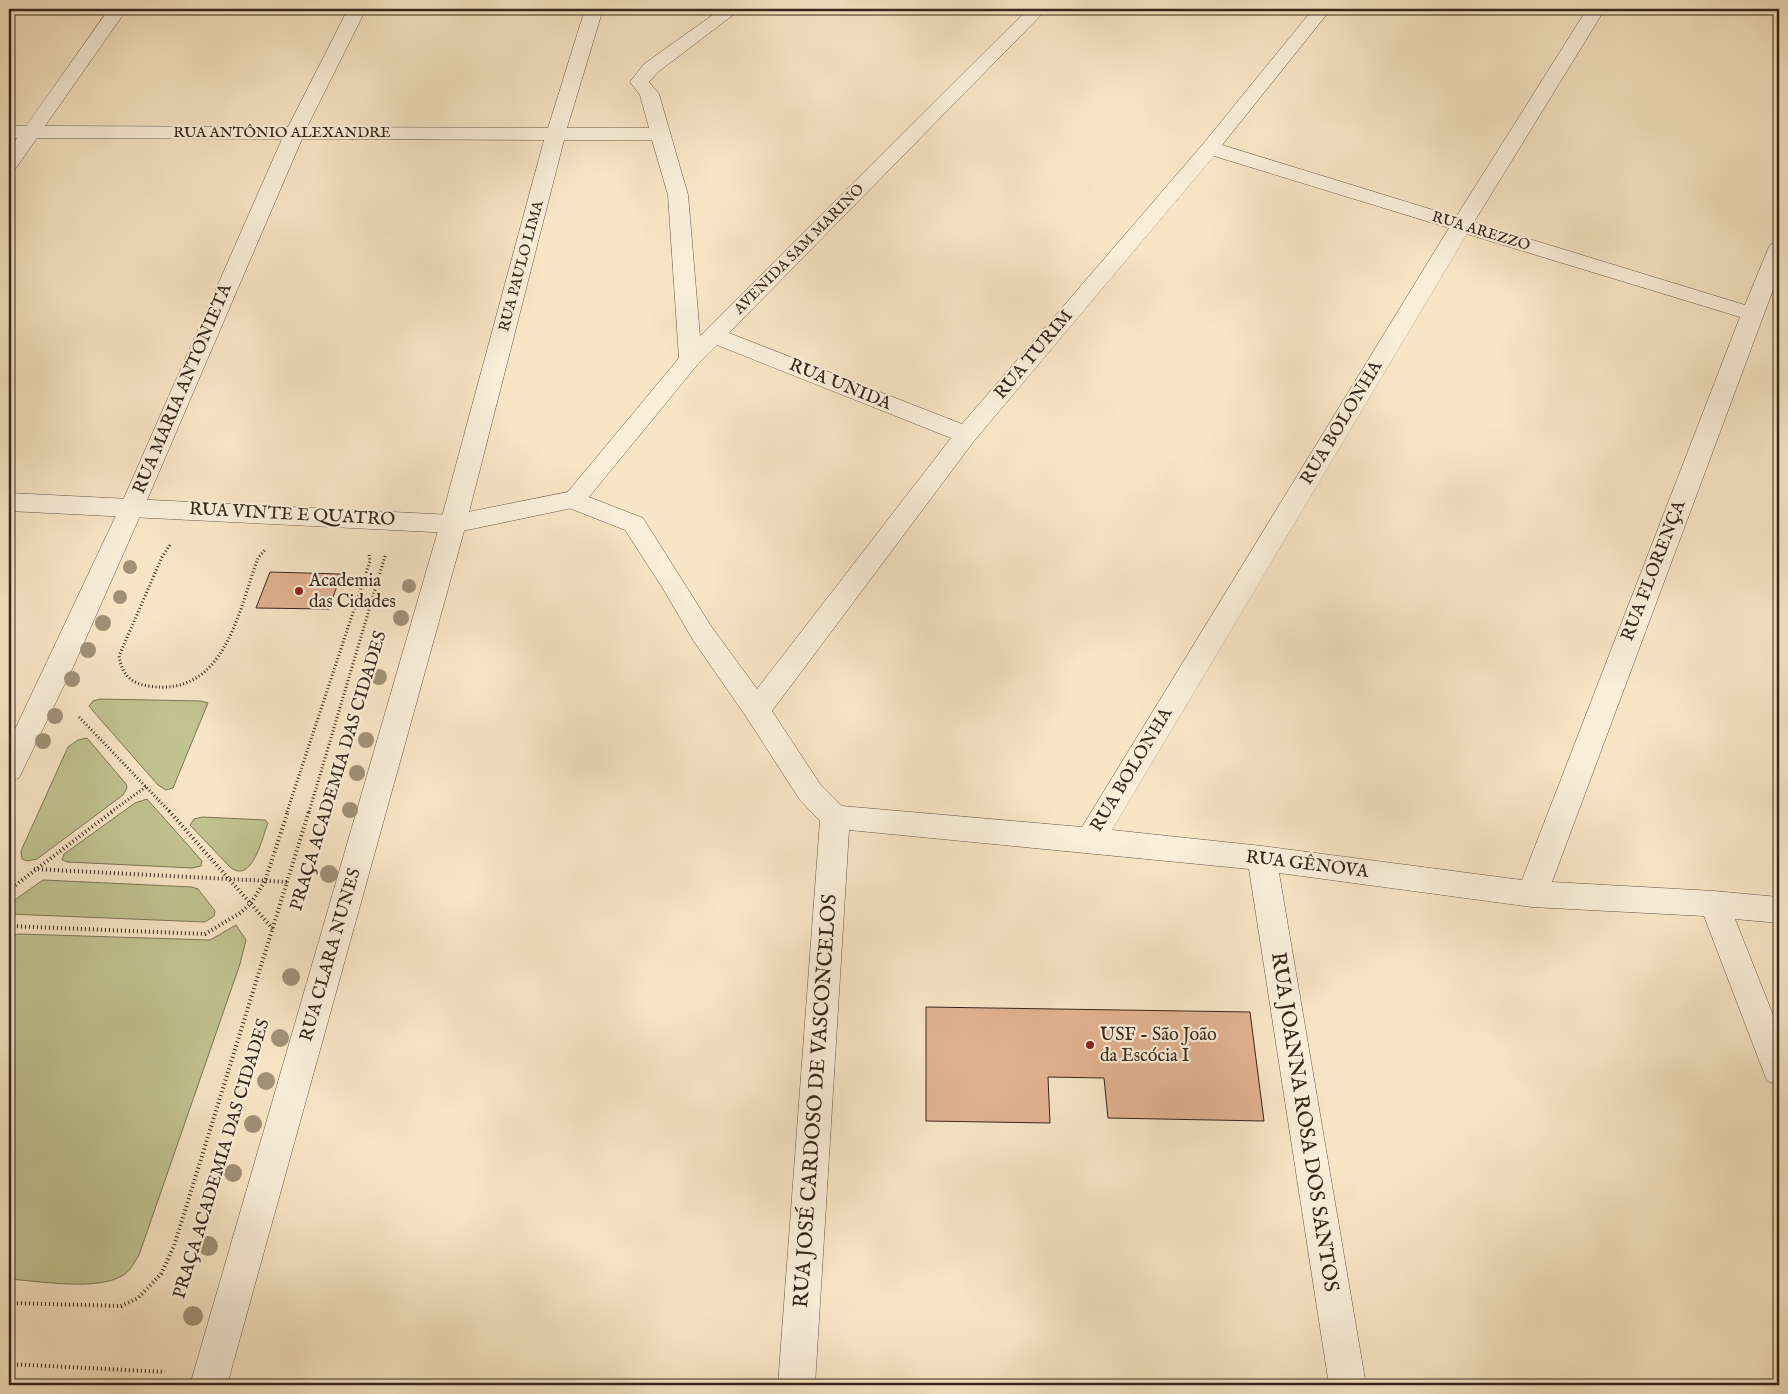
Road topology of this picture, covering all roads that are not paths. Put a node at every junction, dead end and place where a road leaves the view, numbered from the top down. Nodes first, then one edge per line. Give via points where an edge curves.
1 (118, 9) edge
2 (357, 9) edge
3 (594, 9) edge
4 (732, 9) edge
5 (1038, 9) edge
6 (1322, 9) edge
7 (1596, 9) edge
8 (9, 132) edge
9 (295, 132) junction
10 (31, 133) junction
11 (556, 133) junction
12 (661, 134) junction
13 (1210, 148) junction
14 (9, 164) edge
15 (1461, 226) junction
16 (1779, 249) edge
17 (1752, 314) junction
18 (714, 335) junction
19 (690, 359) junction
20 (966, 435) junction
21 (573, 500) junction
22 (9, 502) edge
23 (132, 507) junction
24 (453, 524) junction
25 (757, 710) junction
26 (9, 770) edge
27 (835, 817) junction
28 (1090, 840) junction
29 (1262, 858) junction
30 (1532, 894) junction
31 (1714, 904) junction
32 (1779, 910) edge
33 (1779, 1070) edge
34 (208, 1385) edge
35 (796, 1385) edge
36 (1347, 1385) edge

1 - 10 street
2 - 9 street, RUA MARIA ANTONIETA
3 - 11 street, RUA PAULO LIMA
4 - 12 street via 651,68 639,82 649,94
5 - 18 street, AVENIDA SAM MARINO
6 - 13 street, RUA TURIM
7 - 15 street, RUA BOLONHA
8 - 10 street, RUA ANTÔNIO ALEXANDRE
9 - 10 street, RUA ANTÔNIO ALEXANDRE
9 - 11 street, RUA ANTÔNIO ALEXANDRE
9 - 23 street, RUA MARIA ANTONIETA
10 - 14 street
11 - 12 street, RUA ANTÔNIO ALEXANDRE
11 - 24 street, RUA PAULO LIMA
12 - 19 street via 678,195
13 - 15 street, RUA AREZZO
13 - 20 street, RUA TURIM
15 - 17 street, RUA AREZZO
15 - 28 street, RUA BOLONHA
16 - 17 street, RUA FLORENÇA
17 - 30 street, RUA FLORENÇA
18 - 19 street, AVENIDA SAM MARINO
18 - 20 street, RUA UNIDA
19 - 21 street, AVENIDA SAM MARINO
20 - 25 street, RUA TURIM
21 - 24 street, RUA VINTE E QUATRO
21 - 25 street via 634,524 702,633
22 - 23 street, RUA VINTE E QUATRO
23 - 24 street, RUA VINTE E QUATRO
23 - 26 street, RUA MARIA ANTONIETA
24 - 34 street, RUA CLARA NUNES
25 - 27 street via 810,792
27 - 28 street, RUA GÊNOVA
27 - 35 street, RUA JOSÉ CARDOSO DE VASCONCELOS
28 - 29 street, RUA GÊNOVA
29 - 30 street, RUA GÊNOVA
29 - 36 street, RUA JOANNA ROSA DOS SANTOS
30 - 31 street, RUA GÊNOVA
31 - 32 street, RUA GÊNOVA
31 - 33 street

